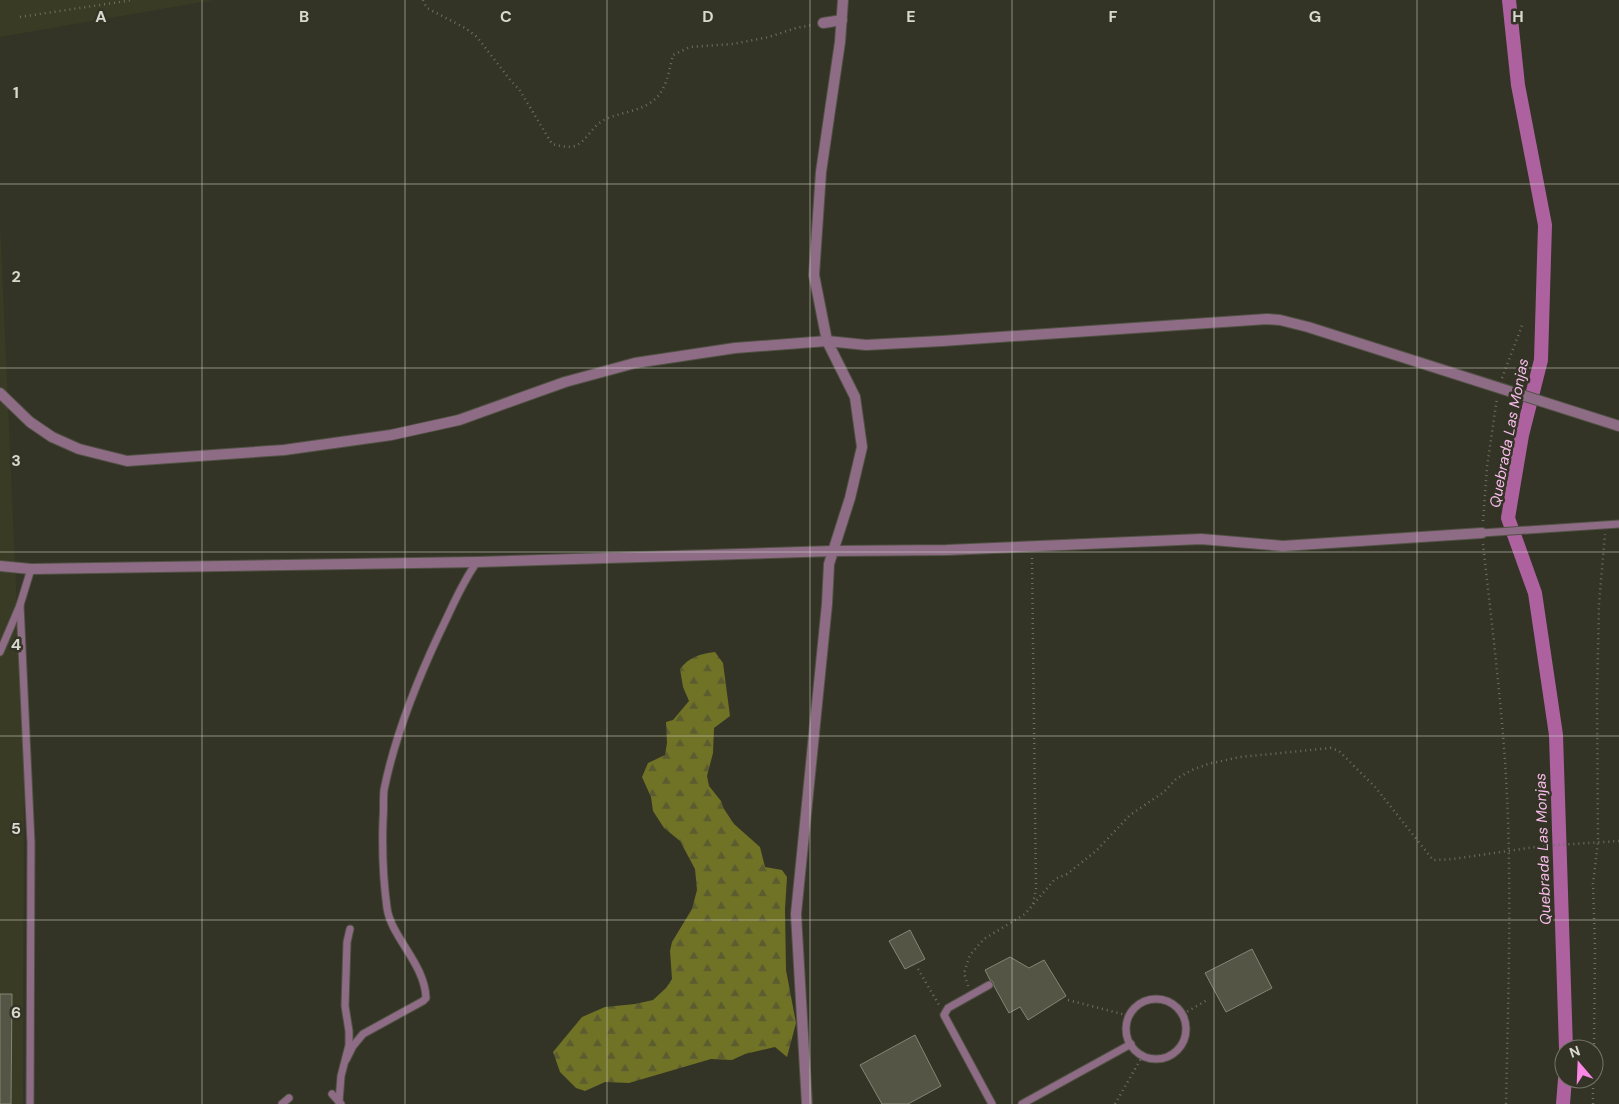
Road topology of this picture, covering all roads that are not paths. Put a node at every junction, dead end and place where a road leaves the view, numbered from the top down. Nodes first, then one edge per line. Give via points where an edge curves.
1 (844, 0) edge
2 (842, 20) junction
3 (823, 23) road end
4 (827, 341) junction
5 (0, 392) edge
6 (1619, 426) edge
7 (1619, 524) edge
8 (1482, 533) joint
9 (833, 551) junction
10 (477, 562) junction
11 (0, 566) edge
12 (31, 569) junction
13 (20, 605) junction
14 (0, 652) edge
15 (350, 929) dead end
16 (988, 985) dead end
17 (1131, 1044) junction
18 (346, 1060) junction
19 (332, 1094) dead end
20 (289, 1098) dead end
21 (340, 1103) edge
22 (30, 1104) edge
23 (282, 1104) edge
24 (807, 1104) edge
25 (992, 1104) edge
26 (1022, 1104) edge

1 - 2 street
2 - 3 street
2 - 4 street via 821,172 814,275
4 - 5 street via 735,348 635,363 565,382 459,420 391,435 223,455 127,461 79,449 52,437 30,422
4 - 6 street via 866,345 1280,320
4 - 9 street via 855,397 862,447
7 - 8 lane
8 - 9 street via 1283,546 1201,539 947,550
9 - 10 street
9 - 24 street via 829,564 796,914
10 - 12 street
10 - 18 lane via 453,602 426,660 396,741 384,792 382,848 387,910 419,971 426,998 363,1034
11 - 12 street
12 - 13 lane
13 - 14 lane
13 - 22 lane via 31,843
15 - 18 lane via 345,988 349,1031
16 - 25 lane via 948,1008 944,1015
17 - 17 lane via 1127,1027 1137,1006 1152,999 1169,1002 1179,1009 1186,1033 1176,1050 1159,1058 1143,1055
17 - 26 lane
18 - 21 lane via 341,1076
19 - 21 lane
20 - 23 lane

